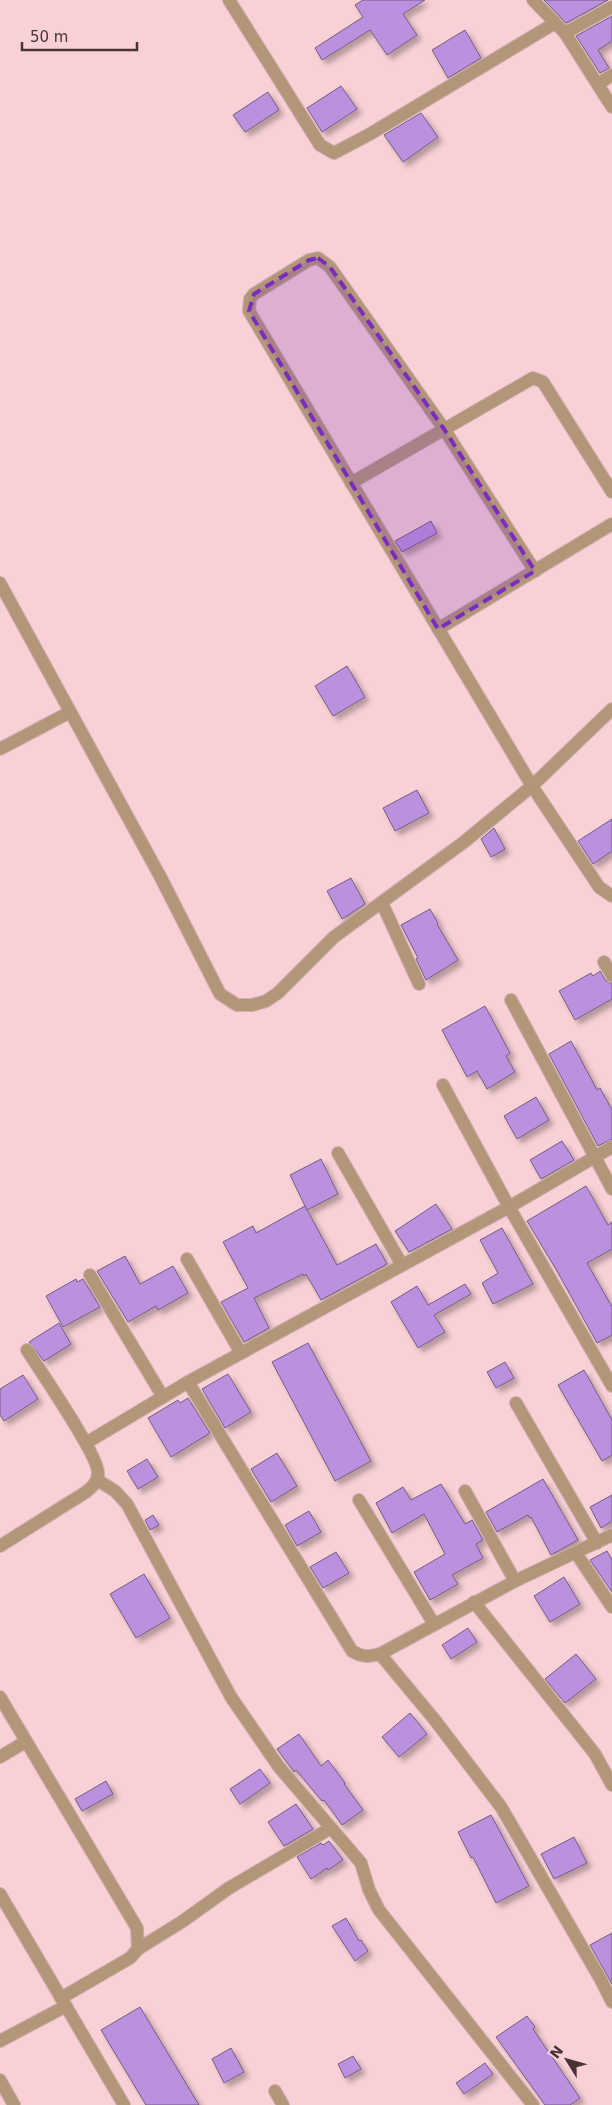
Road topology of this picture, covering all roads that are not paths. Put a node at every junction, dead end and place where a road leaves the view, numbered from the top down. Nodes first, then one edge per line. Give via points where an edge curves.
1 (229, 0) edge
2 (533, 0) edge
3 (612, 7) edge
4 (555, 23) junction
5 (566, 33) junction
6 (612, 75) edge
7 (598, 84) junction
8 (612, 107) edge
9 (444, 429) junction
10 (351, 483) junction
11 (612, 492) edge
12 (612, 524) edge
13 (536, 571) junction
14 (0, 583) edge
15 (438, 629) junction
16 (612, 709) edge
17 (70, 712) junction
18 (0, 749) edge
19 (532, 786) junction
20 (612, 896) edge
21 (382, 903) junction
22 (604, 962) dead end
23 (612, 976) edge
24 (419, 984) dead end
25 (511, 1000) dead end
26 (443, 1085) dead end
27 (612, 1147) edge
28 (338, 1153) dead end
29 (594, 1157) junction
30 (612, 1189) edge
31 (509, 1207) junction
32 (187, 1259) dead end
33 (402, 1264) junction
34 (90, 1275) dead end
35 (27, 1350) dead end
36 (241, 1353) junction
37 (188, 1382) junction
38 (612, 1386) edge
39 (164, 1397) junction
40 (516, 1403) dead end
41 (86, 1443) junction
42 (97, 1480) junction
43 (465, 1491) dead end
44 (359, 1500) dead end
45 (612, 1535) edge
46 (597, 1543) junction
47 (0, 1546) edge
48 (576, 1553) junction
49 (515, 1581) junction
50 (474, 1602) junction
51 (612, 1607) edge
52 (434, 1624) junction
53 (380, 1654) junction
54 (0, 1697) edge
55 (25, 1742) junction
56 (0, 1756) edge
57 (612, 1785) edge
58 (331, 1828) junction
59 (0, 1894) edge
60 (138, 1949) junction
61 (64, 2002) junction
62 (612, 2002) edge
63 (0, 2041) edge
64 (0, 2080) edge
65 (275, 2091) dead end
66 (14, 2105) edge
67 (124, 2105) edge
68 (283, 2105) edge
69 (533, 2105) edge

1 - 4 street via 320,145 334,153
2 - 4 street
3 - 5 street
4 - 5 street
5 - 7 street
6 - 7 street
7 - 8 street
9 - 10 street
9 - 10 street via 330,267 318,258 308,260 254,294 249,311
9 - 11 street via 527,380 538,379 543,382
9 - 13 street
10 - 15 street
12 - 13 street
13 - 15 street
14 - 17 street
15 - 19 street
16 - 19 street
17 - 18 street
17 - 21 street via 226,1000 237,1005 266,1001 334,937
19 - 20 street via 599,887
19 - 21 street
21 - 24 street
22 - 23 street
25 - 29 street
26 - 31 street
27 - 29 street
28 - 33 street
29 - 30 street
29 - 31 street
31 - 33 street
31 - 38 street
32 - 36 street
33 - 36 street
34 - 39 street
35 - 41 street
36 - 37 street
37 - 39 street
37 - 53 street via 352,1650 360,1656
39 - 41 street
40 - 46 street
41 - 42 street via 97,1465
42 - 47 street via 86,1492
42 - 58 street via 115,1491 127,1504 231,1696 279,1768
43 - 49 street
44 - 52 street
45 - 46 street
46 - 48 street
48 - 49 street
48 - 51 street
49 - 50 street
50 - 52 street
50 - 57 street via 595,1754
52 - 53 street
53 - 62 street via 501,1807
54 - 55 street
55 - 56 street
55 - 60 street via 137,1928
58 - 60 street via 229,1888
58 - 69 street via 361,1863 379,1910
59 - 61 street
60 - 61 street via 130,1958
61 - 63 street
61 - 67 street
64 - 66 street
65 - 68 street

